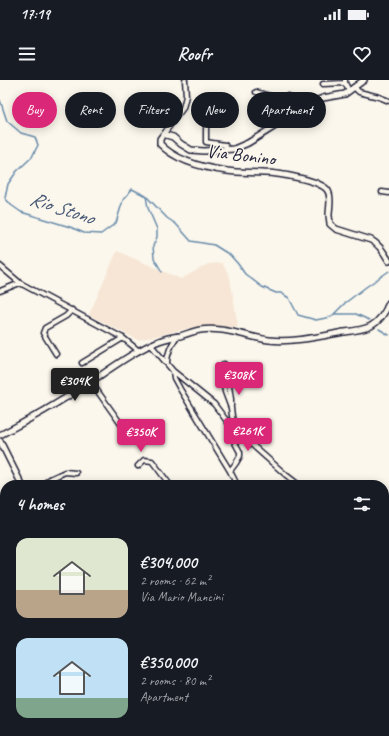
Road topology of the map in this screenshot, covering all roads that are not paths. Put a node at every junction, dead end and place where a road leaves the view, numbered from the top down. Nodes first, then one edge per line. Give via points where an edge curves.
1 (185, 80) edge
2 (364, 80) edge
3 (345, 82) edge
4 (323, 84) dead end
5 (354, 87) junction
6 (349, 91) junction
7 (326, 97) edge
8 (389, 101) edge
9 (206, 128) edge
10 (272, 128) edge
11 (163, 135) junction
12 (227, 149) junction
13 (382, 192) dead end
14 (389, 193) edge
15 (389, 261) edge
16 (0, 266) edge
17 (20, 283) junction
18 (0, 291) edge
19 (389, 303) edge
20 (72, 310) junction
21 (177, 336) junction
22 (123, 338) junction
23 (151, 345) junction
24 (139, 351) junction
25 (56, 354) dead end
26 (82, 363) dead end
27 (167, 363) junction
28 (224, 364) dead end
29 (173, 371) junction
30 (91, 382) junction
31 (229, 386) dead end
32 (231, 408) junction
33 (234, 430) junction
34 (128, 434) dead end
35 (0, 435) edge
36 (0, 441) edge
37 (138, 466) dead end
38 (230, 471) junction
39 (76, 473) dead end
40 (20, 480) edge
41 (51, 480) edge
42 (166, 480) edge
43 (234, 480) edge
44 (293, 480) edge

1 - 11 street via 186,96 183,108
2 - 5 street, Via Bonino
3 - 4 street
3 - 6 street
5 - 6 street, Via Bonino
5 - 8 street via 359,92
6 - 7 street, Via Bonino
9 - 12 street via 206,142 225,145
10 - 12 street, Via Bonino via 248,143
11 - 12 street, Via Bonino via 173,137 191,150
11 - 15 street, Via Bonino via 160,144 166,150 212,169 296,177 318,183 327,189 330,196 330,224 336,230 376,243
13 - 14 street
16 - 17 street
17 - 18 street
17 - 20 street
19 - 21 street via 378,322 364,329 335,334 271,340 216,329
20 - 22 street
20 - 25 street via 45,328 43,333
21 - 23 street
21 - 27 street via 171,346
22 - 24 street
22 - 26 street
23 - 24 street
23 - 27 street
24 - 30 street
27 - 29 street
28 - 32 street via 223,380
29 - 33 street via 214,404
29 - 38 street via 180,389
30 - 34 street
30 - 35 street
31 - 32 street
32 - 33 street
33 - 38 street via 234,441 240,455
33 - 44 street
36 - 40 street
37 - 42 street via 144,460 152,461
38 - 43 street
39 - 41 street via 65,472

